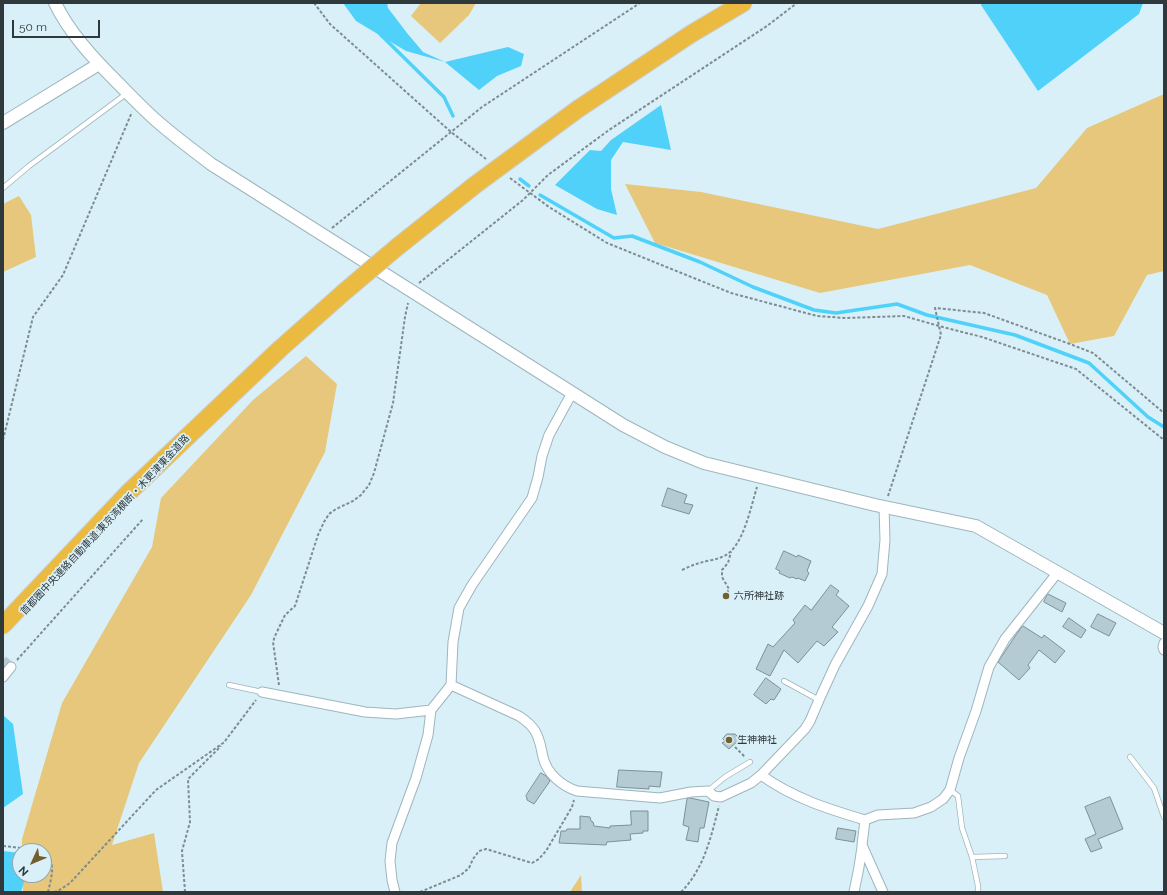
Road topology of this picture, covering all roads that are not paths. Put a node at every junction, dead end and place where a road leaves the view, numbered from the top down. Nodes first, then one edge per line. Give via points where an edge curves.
1 (55, 3) edge
2 (743, 3) edge
3 (99, 64) junction
4 (128, 93) junction
5 (3, 123) edge
6 (3, 188) edge
7 (572, 393) junction
8 (207, 417) junction
9 (127, 494) junction
10 (884, 506) junction
11 (1058, 572) junction
12 (3, 610) edge
13 (3, 625) edge
14 (3, 633) edge
15 (1164, 633) edge
16 (1164, 643) edge
17 (1164, 650) edge
18 (11, 667) road end
19 (3, 677) edge
20 (784, 681) dead end
21 (229, 685) dead end
22 (451, 685) junction
23 (262, 692) joint
24 (818, 700) junction
25 (431, 710) junction
26 (1130, 757) dead end
27 (750, 762) dead end
28 (761, 775) junction
29 (950, 790) junction
30 (708, 791) junction
31 (1164, 817) edge
32 (865, 820) junction
33 (862, 845) junction
34 (1005, 856) dead end
35 (972, 857) junction
36 (395, 892) edge
37 (854, 892) edge
38 (883, 892) edge
39 (978, 892) edge

1 - 3 street via 76,36
2 - 8 highway, 首都圏中央連絡自動車道;東京湾横断・木更津東金道路, bridge via 691,34 578,109 475,185 343,293
3 - 4 street
3 - 5 street
4 - 6 lane
4 - 7 street via 160,124 211,164
7 - 10 street via 664,447 704,463
7 - 22 street via 542,456 532,498 459,608 453,642
8 - 9 highway, 首都圏中央連絡自動車道;東京湾横断・木更津東金道路
8 - 14 highway, 首都圏中央連絡自動車道;東京湾横断・木更津東金道路
9 - 12 highway via 70,544
9 - 13 highway, 首都圏中央連絡自動車道;東京湾横断・木更津東金道路
10 - 11 street via 976,526
10 - 24 street via 882,574 868,606
11 - 15 street
11 - 29 street via 1005,639 989,667
16 - 17 street
18 - 19 street
20 - 24 lane
21 - 23 lane
22 - 25 street
22 - 30 street via 529,723 540,742 548,770 567,788 660,798
23 - 25 street via 365,712 396,714
24 - 28 street via 805,729
25 - 36 street via 428,735 418,771 392,843 390,861
26 - 31 lane via 1154,788
27 - 30 lane
28 - 30 street via 721,797 714,796
28 - 32 street via 776,786 822,807
29 - 32 street via 943,799 931,807 914,813 878,815
29 - 35 lane via 958,796 962,828
32 - 33 street
33 - 37 street
33 - 38 street
34 - 35 lane
35 - 39 lane

